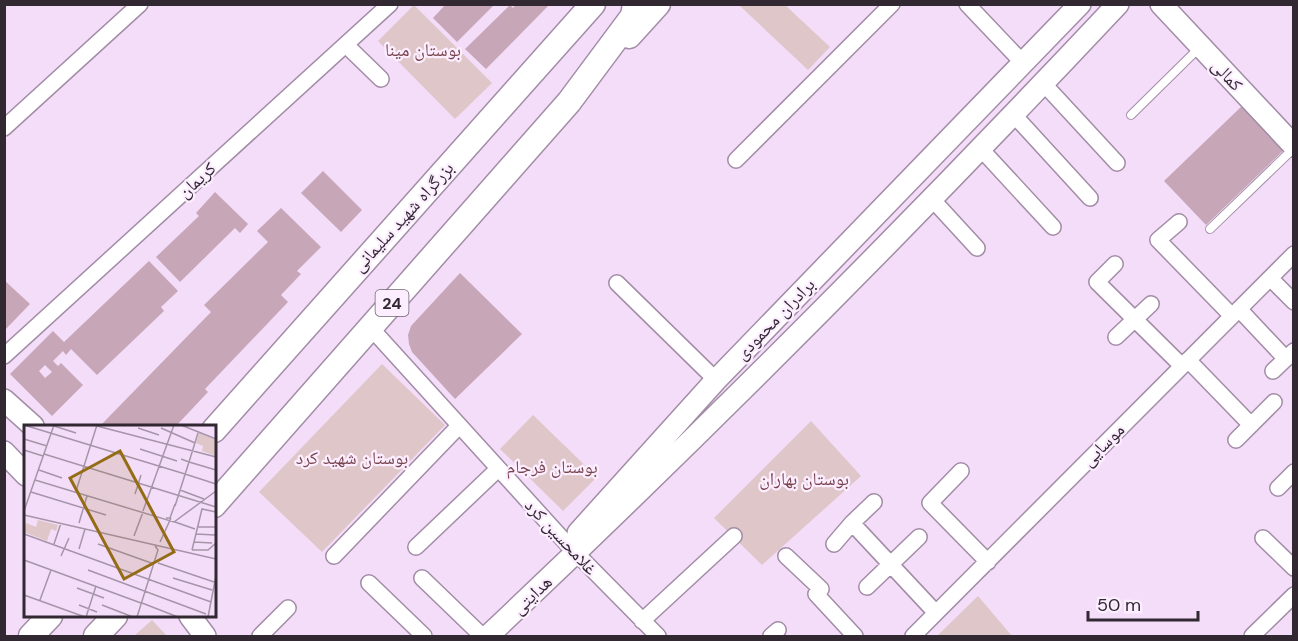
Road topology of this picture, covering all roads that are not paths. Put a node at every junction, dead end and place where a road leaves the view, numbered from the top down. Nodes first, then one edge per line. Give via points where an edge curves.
1 (140, 4) edge
2 (390, 4) edge
3 (593, 4) edge
4 (606, 4) edge
5 (635, 4) edge
6 (658, 4) edge
7 (892, 4) edge
8 (968, 4) edge
9 (1080, 4) edge
10 (1118, 4) edge
11 (1162, 5) edge
12 (346, 45) junction
13 (1200, 47) junction
14 (1023, 63) junction
15 (526, 78) junction
16 (381, 79) dead end
17 (1044, 84) junction
18 (569, 102) junction
19 (1014, 115) junction
20 (1131, 115) dead end
21 (4, 128) edge
22 (1293, 147) edge
23 (981, 149) junction
24 (736, 160) dead end
25 (1117, 163) dead end
26 (1090, 198) dead end
27 (932, 199) junction
28 (1179, 222) dead end
29 (1053, 227) dead end
30 (1210, 229) dead end
31 (977, 248) dead end
32 (1293, 254) edge
33 (1115, 264) dead end
34 (1270, 278) junction
35 (617, 283) dead end
36 (1293, 302) edge
37 (1151, 304) dead end
38 (1236, 312) junction
39 (1135, 319) junction
40 (370, 327) junction
41 (1116, 337) dead end
42 (1290, 355) edge
43 (4, 356) edge
44 (1185, 363) junction
45 (1273, 371) dead end
46 (716, 380) junction
47 (4, 400) edge
48 (1274, 402) dead end
49 (32, 425) edge
50 (1251, 425) junction
51 (459, 426) junction
52 (216, 428) edge
53 (1236, 440) dead end
54 (498, 469) junction
55 (961, 471) dead end
56 (1293, 472) edge
57 (1278, 488) dead end
58 (874, 502) dead end
59 (216, 503) edge
60 (852, 523) junction
61 (734, 536) dead end
62 (919, 537) dead end
63 (1263, 538) dead end
64 (834, 544) dead end
65 (416, 547) dead end
66 (572, 549) junction
67 (334, 556) dead end
68 (786, 556) dead end
69 (988, 562) junction
70 (891, 565) junction
71 (1293, 568) edge
72 (422, 578) dead end
73 (369, 583) dead end
74 (867, 587) dead end
75 (1293, 595) edge
76 (288, 608) dead end
77 (936, 613) junction
78 (48, 617) edge
79 (113, 617) edge
80 (191, 617) edge
81 (642, 621) junction
82 (480, 635) edge
83 (31, 636) edge
84 (96, 636) edge
85 (205, 636) edge
86 (260, 636) edge
87 (424, 636) edge
88 (658, 636) edge
89 (855, 636) edge
90 (913, 636) edge
91 (1252, 636) edge

1 - 21 street
2 - 12 street, کریمان
3 - 15 highway, بزرگراه شهید سلیمانی
4 - 15 highway
5 - 18 highway via 633,16
6 - 18 highway, 24
7 - 24 street
8 - 14 street
9 - 14 main road, برادران محمودی
10 - 17 main road, برادران محمودی
11 - 13 main road, کمالی
12 - 16 street
12 - 43 street, کریمان
13 - 20 lane
13 - 22 main road, کمالی
14 - 17 main road
14 - 46 main road, برادران محمودی
15 - 52 highway, بزرگراه شهید سلیمانی
17 - 19 main road, برادران محمودی
17 - 25 street
18 - 40 highway, 24
19 - 23 main road, برادران محمودی
19 - 26 street
22 - 30 lane
23 - 27 main road, برادران محمودی
23 - 29 street
27 - 31 street
27 - 66 main road, برادران محمودی via 735,399
28 - 38 street via 1158,240
32 - 34 street, موسایی
33 - 39 street via 1092,286
34 - 36 street
34 - 38 street, موسایی
35 - 46 street
37 - 39 street
38 - 42 street
38 - 44 street, موسایی
39 - 41 street
39 - 44 street
40 - 51 street, غلامحسین کرد
40 - 59 highway, 24
42 - 45 street
44 - 50 street
44 - 69 street, موسایی
46 - 66 main road, برادران محمودی
47 - 49 main road
48 - 50 street
50 - 53 street
51 - 54 street, غلامحسین کرد
51 - 67 street
54 - 65 street
54 - 66 street, غلامحسین کرد
55 - 69 street via 930,503
56 - 57 street
58 - 60 street
60 - 64 street
60 - 70 street
61 - 81 street
62 - 70 street
63 - 71 street
66 - 81 street, غلامحسین کرد
66 - 82 main road, هدایتی
68 - 89 street via 821,589 816,594
69 - 77 street, موسایی
70 - 74 street
70 - 77 street
72 - 82 street
73 - 87 street
75 - 91 street
76 - 86 street
77 - 90 street, موسایی
78 - 83 highway
79 - 84 highway
80 - 85 main road
81 - 88 street, غلامحسین کرد

